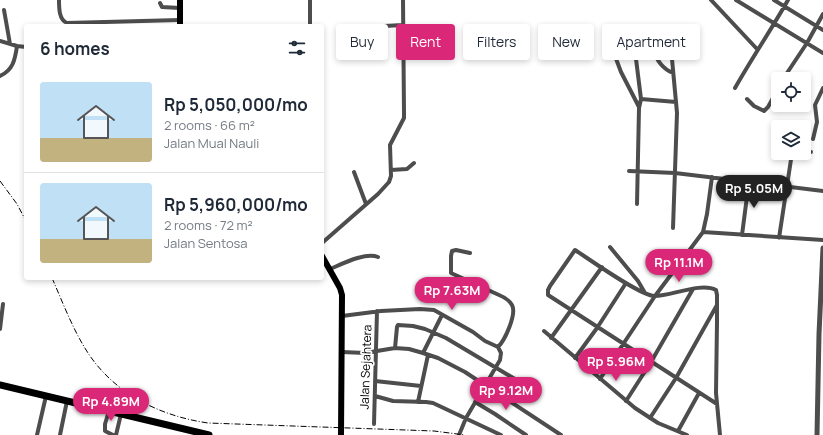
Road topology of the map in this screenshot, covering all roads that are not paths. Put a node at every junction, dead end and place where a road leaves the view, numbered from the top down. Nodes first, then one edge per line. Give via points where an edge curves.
1 (59, 0) edge
2 (180, 0) edge
3 (310, 0) edge
4 (403, 0) edge
5 (712, 0) edge
6 (736, 0) edge
7 (774, 0) edge
8 (788, 0) edge
9 (160, 3) dead end
10 (784, 6) junction
11 (180, 8) junction
12 (4, 10) dead end
13 (823, 14) edge
14 (180, 23) edge
15 (775, 23) junction
16 (129, 24) edge
17 (310, 24) edge
18 (402, 24) edge
19 (816, 26) junction
20 (823, 30) edge
21 (0, 41) edge
22 (807, 43) junction
23 (10, 44) junction
24 (17, 46) junction
25 (24, 47) edge
26 (757, 49) junction
27 (823, 53) edge
28 (403, 60) edge
29 (616, 60) edge
30 (636, 60) edge
31 (657, 60) edge
32 (672, 60) edge
33 (788, 72) edge
34 (673, 73) junction
35 (0, 76) edge
36 (735, 88) dead end
37 (823, 88) edge
38 (641, 99) junction
39 (747, 99) dead end
40 (676, 102) junction
41 (771, 102) edge
42 (639, 108) junction
43 (813, 139) dead end
44 (791, 160) edge
45 (414, 163) dead end
46 (391, 170) junction
47 (629, 171) dead end
48 (638, 171) junction
49 (354, 172) dead end
50 (675, 173) junction
51 (712, 177) junction
52 (749, 181) junction
53 (786, 186) junction
54 (823, 191) edge
55 (366, 204) junction
56 (637, 204) dead end
57 (673, 228) dead end
58 (703, 232) junction
59 (742, 234) junction
60 (779, 238) junction
61 (823, 240) edge
62 (324, 241) edge
63 (610, 247) dead end
64 (823, 248) edge
65 (470, 254) dead end
66 (378, 257) dead end
67 (324, 264) edge
68 (602, 267) junction
69 (330, 269) junction
70 (626, 283) junction
71 (693, 289) junction
72 (646, 293) junction
73 (655, 296) junction
74 (3, 304) dead end
75 (717, 304) junction
76 (572, 311) junction
77 (378, 312) junction
78 (442, 315) junction
79 (342, 316) junction
80 (597, 328) junction
81 (0, 329) edge
82 (544, 331) dead end
83 (433, 333) junction
84 (821, 334) edge
85 (551, 338) junction
86 (623, 345) junction
87 (498, 347) junction
88 (395, 348) junction
89 (376, 351) junction
90 (342, 352) junction
91 (423, 353) junction
92 (428, 355) junction
93 (575, 358) junction
94 (652, 362) junction
95 (496, 368) junction
96 (676, 378) junction
97 (600, 379) junction
98 (375, 382) junction
99 (0, 385) edge
100 (421, 386) junction
101 (486, 386) junction
102 (532, 390) dead end
103 (699, 393) junction
104 (46, 396) junction
105 (375, 396) junction
106 (67, 400) junction
107 (626, 401) junction
108 (418, 402) junction
109 (475, 402) junction
110 (717, 404) junction
111 (108, 411) junction
112 (121, 414) junction
113 (466, 418) junction
114 (650, 418) junction
115 (374, 424) dead end
116 (678, 431) junction
117 (186, 432) edge
118 (37, 435) edge
119 (60, 435) edge
120 (114, 435) edge
121 (209, 435) edge
122 (341, 435) edge
123 (459, 435) edge
124 (502, 435) edge
125 (526, 435) edge
126 (561, 435) edge
127 (687, 435) edge
128 (720, 435) edge
129 (817, 435) edge

1 - 16 street via 64,22
2 - 11 main road
3 - 17 street
4 - 18 street
5 - 26 street
6 - 15 street
7 - 10 street
8 - 10 street
9 - 11 street via 162,7
10 - 15 street
10 - 19 street
11 - 14 main road
12 - 23 street
13 - 19 street
14 - 16 street
15 - 22 street
15 - 26 street
19 - 20 street
19 - 22 street
21 - 23 street
22 - 27 street
22 - 33 street
23 - 24 street
24 - 25 street
24 - 35 street via 12,67
26 - 36 street
28 - 46 street via 404,113 390,145
29 - 42 street
30 - 38 street
31 - 34 street
32 - 34 street
34 - 40 street
37 - 43 street via 815,105 817,116
38 - 40 street
38 - 42 street
39 - 41 street via 754,106 764,110
40 - 50 street
42 - 48 street
44 - 53 street
45 - 46 street via 407,169
46 - 55 street via 388,182
47 - 48 street
48 - 50 street
48 - 56 street
49 - 55 street
50 - 51 street
50 - 57 street
51 - 52 street
51 - 58 street
52 - 53 street
52 - 59 street
53 - 54 street
53 - 60 street
55 - 62 street
58 - 59 street
58 - 73 street
59 - 60 street
60 - 61 street
63 - 72 street
64 - 84 street
65 - 87 street via 452,251 450,272 506,298 513,306 509,329
66 - 69 street via 372,255 352,260
67 - 69 main road
68 - 70 street
68 - 76 street
68 - 76 street via 575,250 554,280 548,295
69 - 79 main road via 342,294
70 - 72 street
70 - 80 street
71 - 73 street
71 - 75 street via 714,289 717,292
71 - 94 street
72 - 73 street
73 - 86 street
74 - 81 street
75 - 96 street
75 - 110 street
76 - 80 street
76 - 85 street
77 - 78 street via 420,309 434,310
77 - 79 street
77 - 89 street, Jalan Sejahtera
78 - 83 street
78 - 87 street
79 - 90 main road
80 - 86 street
80 - 93 street
82 - 85 street
83 - 88 street via 425,329 396,326
83 - 91 street
83 - 95 street
84 - 129 street
85 - 93 street
86 - 94 street
86 - 97 street
87 - 95 street via 501,357
88 - 89 street
88 - 91 street
89 - 90 street
89 - 98 street, Jalan Sejahtera
90 - 122 main road
91 - 92 street
92 - 100 street
92 - 101 street via 465,372
93 - 97 street
94 - 96 street
94 - 107 street
95 - 101 street
95 - 102 street
96 - 103 street
96 - 114 street
97 - 107 street
98 - 100 street
98 - 105 street, Jalan Sejahtera
99 - 104 highway
100 - 108 street
101 - 109 street
101 - 126 street
103 - 110 street
103 - 116 street
104 - 106 highway
104 - 118 street
105 - 108 street via 393,401
105 - 115 street, Jalan Sejahtera
106 - 111 highway
106 - 119 street
107 - 114 street
108 - 113 street via 434,403
109 - 113 street
109 - 125 street
110 - 128 street
111 - 112 highway
111 - 120 street via 105,431
112 - 117 highway
112 - 120 street
113 - 123 street
113 - 124 street
114 - 116 street
116 - 127 street
117 - 121 highway

